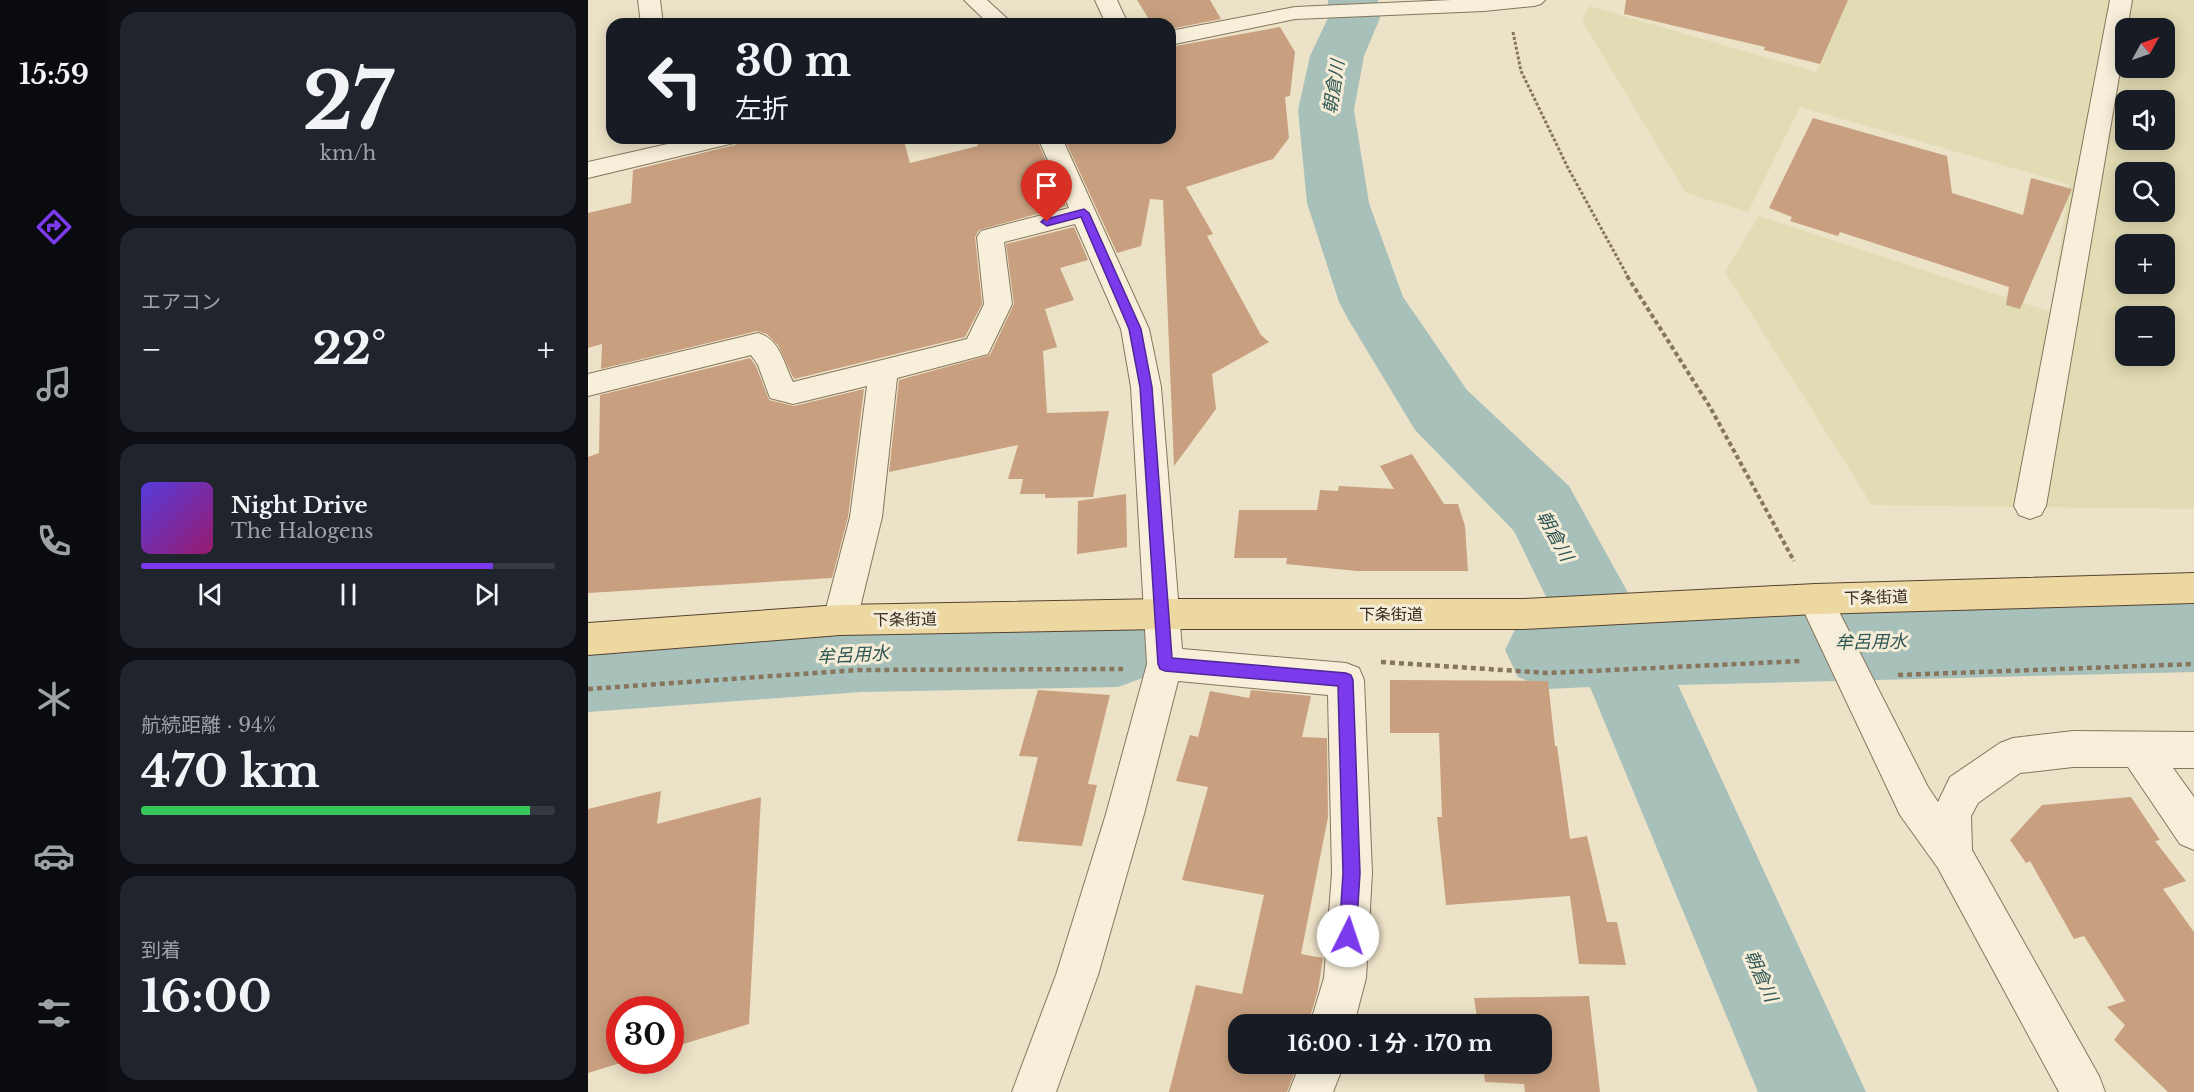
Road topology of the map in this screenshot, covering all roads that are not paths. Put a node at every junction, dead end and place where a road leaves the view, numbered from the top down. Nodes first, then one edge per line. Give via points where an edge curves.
1 (649, 0) edge
2 (975, 0) edge
3 (1106, 0) edge
4 (1534, 0) edge
5 (2121, 0) edge
6 (1506, 1) edge
7 (651, 18) edge
8 (995, 18) edge
9 (1114, 18) edge
10 (1176, 37) edge
11 (700, 144) edge
12 (1053, 144) edge
13 (588, 170) edge
14 (1084, 213) junction
15 (883, 371) junction
16 (588, 385) edge
17 (2030, 506) dead end
18 (2194, 588) edge
19 (1815, 601) junction
20 (1161, 614) junction
21 (840, 620) junction
22 (588, 639) edge
23 (1165, 664) junction
24 (2138, 750) junction
25 (2194, 750) edge
26 (2194, 830) edge
27 (1952, 854) junction
28 (1335, 1014) edge
29 (1318, 1074) edge
30 (1034, 1092) edge
31 (1311, 1092) edge
32 (2083, 1092) edge

1 - 7 street
2 - 8 street
3 - 9 street
4 - 6 street
5 - 17 street
6 - 10 street via 1296,12
11 - 13 street
12 - 14 street
14 - 15 street via 990,237 998,304 978,346
14 - 20 street via 1135,329 1146,387
15 - 16 street via 793,393 780,390 772,363 758,343
15 - 21 street via 866,517
18 - 19 main road, 下条街道
19 - 20 main road, 下条街道 via 1523,614
19 - 27 street via 1914,801
20 - 21 main road, 下条街道
20 - 23 street
21 - 22 main road, 下条街道
23 - 28 street via 1346,680 1352,873 1345,978
23 - 30 street via 1077,975
24 - 25 street
24 - 26 street
24 - 27 street via 2073,749 2013,756 1964,790 1952,815
27 - 32 street
29 - 31 street

